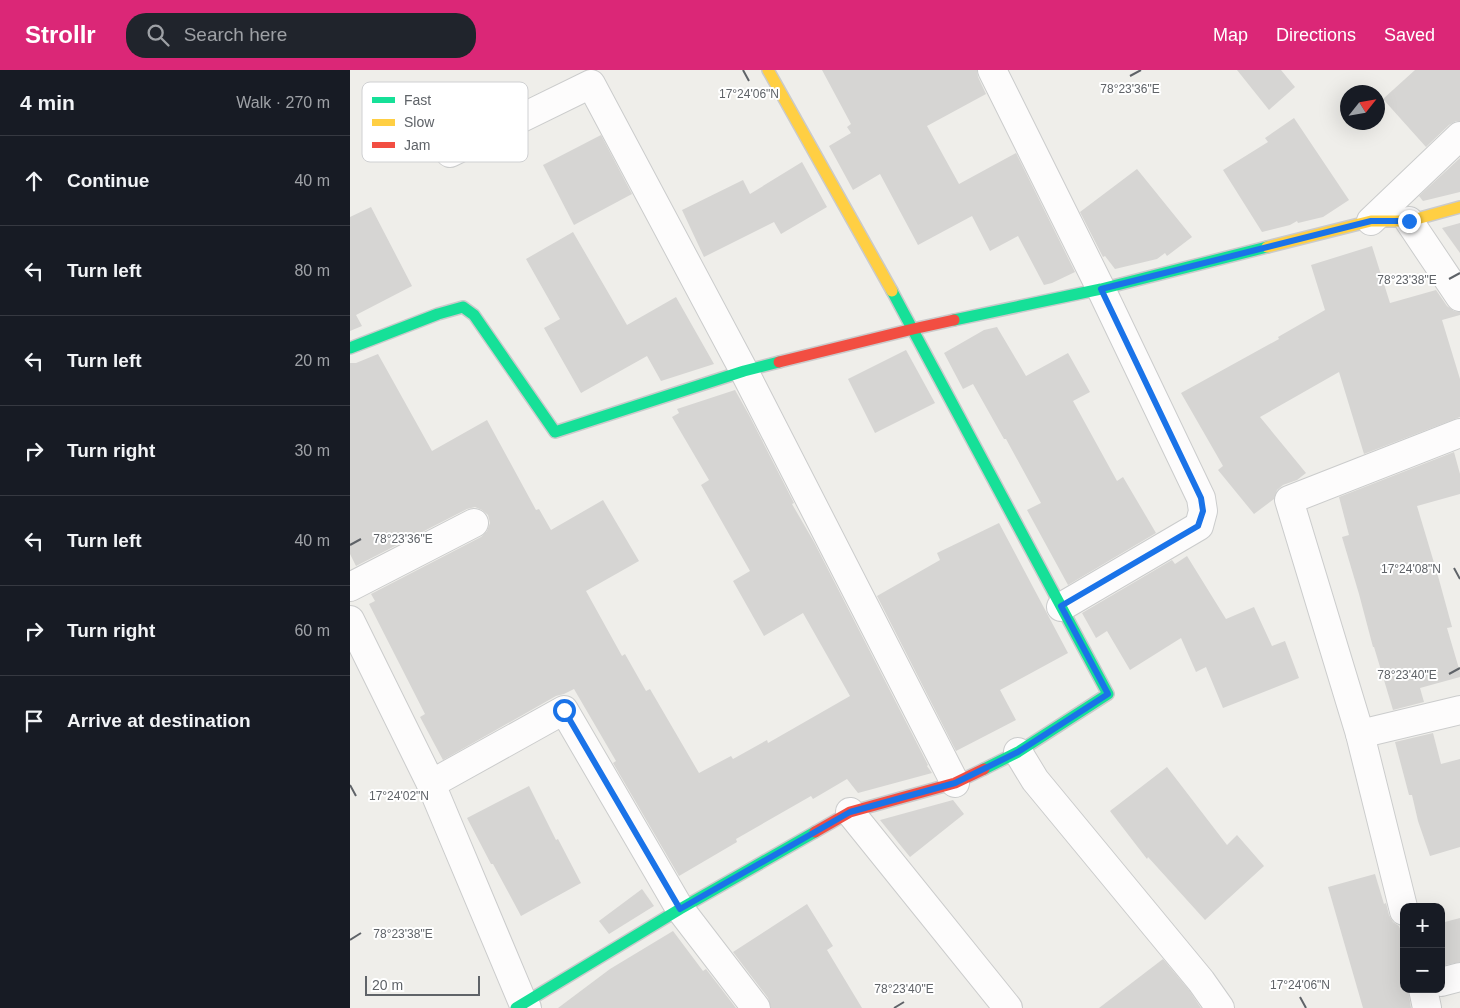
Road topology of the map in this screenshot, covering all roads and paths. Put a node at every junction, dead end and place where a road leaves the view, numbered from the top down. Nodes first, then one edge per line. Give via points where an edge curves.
1 (768, 70) edge
2 (992, 70) edge
3 (528, 115) edge
4 (1460, 136) edge
5 (1460, 207) edge
6 (1371, 221) junction
7 (1409, 221) junction
8 (1101, 289) junction
9 (1460, 297) edge
10 (913, 329) junction
11 (350, 348) edge
12 (744, 371) junction
13 (1460, 433) edge
14 (474, 523) dead end
15 (350, 587) edge
16 (1061, 606) junction
17 (350, 620) edge
18 (1460, 710) edge
19 (1360, 734) junction
20 (1018, 752) junction
21 (955, 783) junction
22 (430, 784) junction
23 (850, 812) junction
24 (1402, 903) edge
25 (680, 909) junction
26 (1460, 977) edge
27 (1445, 981) edge
28 (1424, 993) edge
29 (522, 1006) edge
30 (756, 1008) edge
31 (1008, 1008) edge
32 (1220, 1008) edge
33 (1426, 1008) edge

1 - 10 street
2 - 8 street
3 - 12 street via 591,84
4 - 6 street
5 - 7 street
6 - 7 street
6 - 8 street
7 - 9 street
8 - 10 street
8 - 16 street via 1201,498 1203,511 1198,526
10 - 12 street
10 - 16 street
11 - 12 street via 463,307 474,315 555,432
12 - 21 street
13 - 19 street via 1289,500
14 - 15 street
16 - 20 street via 1108,694
17 - 22 street
18 - 19 street
19 - 24 street
20 - 21 street
20 - 32 street via 1035,780
21 - 23 street
22 - 25 street via 564,710
22 - 29 street
23 - 25 street
23 - 31 street
25 - 29 street
25 - 30 street
26 - 27 street
28 - 33 street

